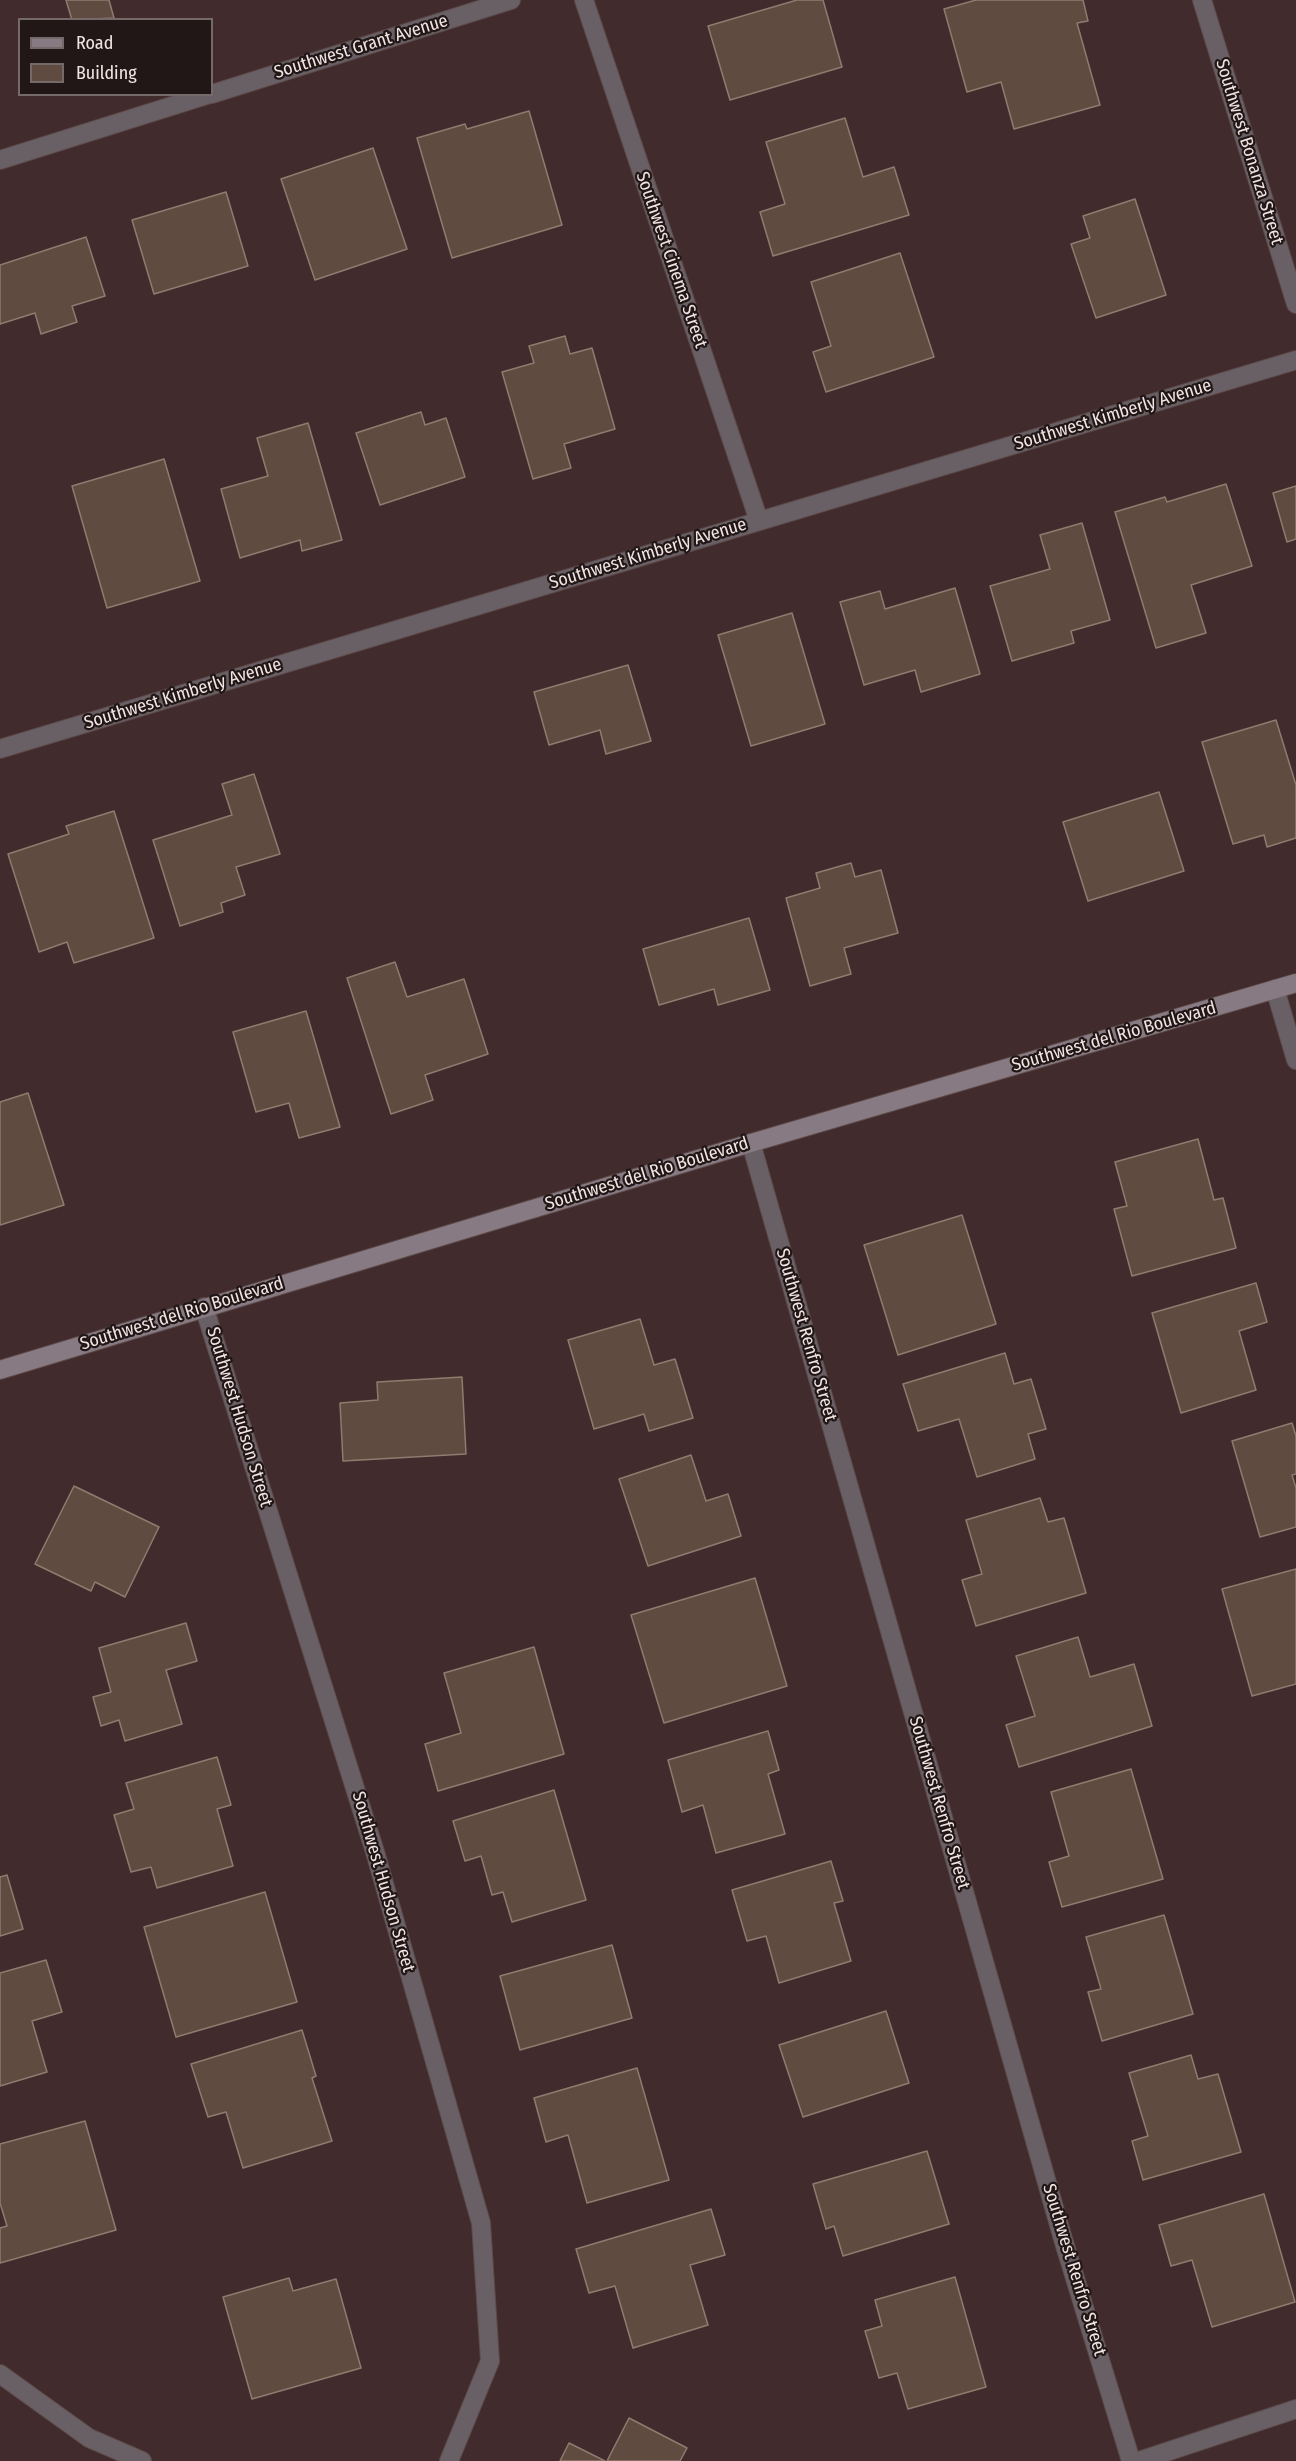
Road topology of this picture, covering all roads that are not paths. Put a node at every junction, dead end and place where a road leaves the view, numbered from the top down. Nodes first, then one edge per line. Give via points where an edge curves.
1 (512, 0) edge
2 (584, 0) edge
3 (1202, 0) edge
4 (213, 93) edge
5 (205, 96) edge
6 (0, 160) edge
7 (1296, 304) edge
8 (1296, 360) edge
9 (759, 521) junction
10 (0, 749) edge
11 (1296, 983) edge
12 (1275, 989) junction
13 (1296, 1060) edge
14 (751, 1143) junction
15 (204, 1307) junction
16 (0, 1370) edge
17 (0, 2374) edge
18 (1296, 2409) edge
19 (142, 2461) edge
20 (449, 2461) edge
21 (1131, 2461) edge
22 (1139, 2461) edge

1 - 4 street, Southwest Grant Avenue
2 - 9 street, Southwest Cinema Street
3 - 7 street, Southwest Bonanza Street
5 - 6 street, Southwest Grant Avenue
8 - 9 street, Southwest Kimberly Avenue
9 - 10 street, Southwest Kimberly Avenue
11 - 12 street, Southwest del Rio Boulevard
12 - 13 street
12 - 14 street, Southwest del Rio Boulevard
14 - 15 street, Southwest del Rio Boulevard
14 - 21 street, Southwest Renfro Street via 1063,2239
15 - 16 street, Southwest del Rio Boulevard
15 - 20 street, Southwest Hudson Street via 375,1852 481,2223 490,2361
17 - 19 street via 88,2438
18 - 22 street

